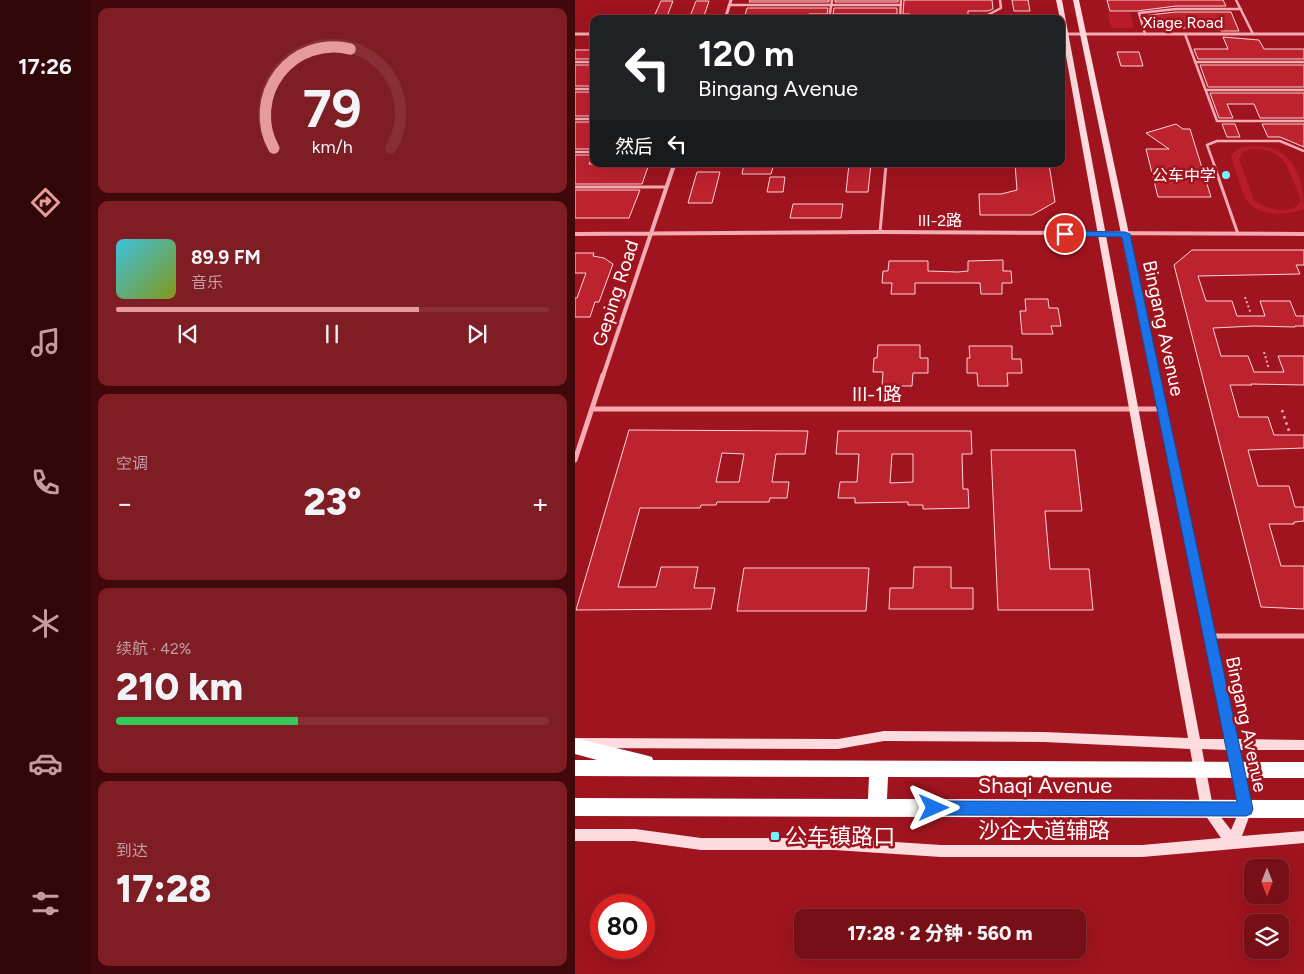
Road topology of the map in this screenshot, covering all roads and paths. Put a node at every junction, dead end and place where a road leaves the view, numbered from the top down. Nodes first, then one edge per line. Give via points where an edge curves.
1 (731, 0) edge
2 (832, 0) edge
3 (901, 0) edge
4 (1000, 0) edge
5 (1059, 0) edge
6 (1076, 0) edge
7 (1237, 0) edge
8 (729, 5) junction
9 (831, 5) junction
10 (901, 5) junction
11 (1241, 9) junction
12 (726, 15) edge
13 (830, 15) edge
14 (900, 15) edge
15 (989, 15) edge
16 (1061, 15) edge
17 (575, 34) edge
18 (590, 34) edge
19 (1065, 34) edge
20 (1083, 34) junction
21 (1145, 34) junction
22 (1185, 34) junction
23 (1253, 34) junction
24 (1304, 35) edge
25 (1065, 44) edge
26 (575, 62) edge
27 (590, 62) edge
28 (1195, 62) junction
29 (1304, 62) edge
30 (575, 89) edge
31 (590, 89) edge
32 (1206, 90) junction
33 (1304, 90) edge
34 (575, 119) edge
35 (590, 119) edge
36 (1304, 121) edge
37 (1304, 151) edge
38 (575, 152) edge
39 (590, 152) edge
40 (673, 167) edge
41 (886, 167) edge
42 (575, 187) edge
43 (666, 187) junction
44 (880, 232) junction
45 (575, 234) edge
46 (650, 234) junction
47 (1102, 234) junction
48 (1125, 234) junction
49 (1237, 234) junction
50 (1304, 234) edge
51 (1245, 297) dead end
52 (1251, 314) dead end
53 (1263, 352) dead end
54 (1269, 369) dead end
55 (592, 409) junction
56 (1134, 409) junction
57 (1162, 409) junction
58 (1282, 410) dead end
59 (1289, 431) dead end
60 (575, 460) edge
61 (1210, 636) junction
62 (1304, 636) edge
63 (575, 744) edge
64 (1196, 744) junction
65 (1232, 744) junction
66 (1304, 745) edge
67 (575, 768) edge
68 (668, 768) junction
69 (879, 769) junction
70 (1200, 770) junction
71 (1238, 770) junction
72 (1304, 770) edge
73 (575, 807) edge
74 (877, 808) junction
75 (1207, 809) junction
76 (1246, 809) junction
77 (1304, 809) edge
78 (575, 835) edge
79 (1304, 837) edge
80 (1233, 843) junction

1 - 8 street
2 - 9 lane
3 - 10 lane
4 - 15 lane via 1001,8
5 - 16 main road
6 - 20 main road, Bingang Avenue
7 - 11 lane
8 - 9 lane
8 - 12 street
9 - 10 lane
9 - 13 lane
10 - 14 lane
11 - 21 lane via 1176,9 1139,13
11 - 23 lane
17 - 18 street
19 - 20 street, Xiage Road
20 - 21 street, Xiage Road
20 - 48 main road, Bingang Avenue
21 - 22 street, Xiage Road
22 - 23 street, Xiage Road
22 - 28 lane
23 - 24 street, Xiage Road
25 - 47 main road
26 - 27 lane
28 - 29 lane
28 - 32 lane
30 - 31 lane
32 - 33 lane
32 - 36 lane via 1217,121
34 - 35 lane
37 - 49 lane via 1280,140 1217,141 1207,145
38 - 39 lane
40 - 43 street, Geping Road
41 - 44 lane
42 - 43 lane
43 - 46 street, Geping Road
44 - 46 street, III-2路
44 - 47 street, III-2路
45 - 46 street, III-2路
46 - 55 street, Geping Road
47 - 48 street, III-2路
47 - 56 main road
48 - 49 street, III-2路
48 - 57 main road, Bingang Avenue
49 - 50 street, III-2路
51 - 52 path
53 - 54 path
55 - 56 street, III-1路
55 - 60 street, Geping Road
56 - 57 street, III-1路
56 - 64 main road
57 - 61 main road, Bingang Avenue
58 - 59 path
61 - 62 street
61 - 65 main road, Bingang Avenue
63 - 64 main road via 838,744 894,736 1044,737
63 - 68 highway
64 - 65 main road
64 - 70 main road
65 - 66 main road
65 - 71 main road, Bingang Avenue
67 - 68 highway, Shaqi Avenue
68 - 69 highway, Shaqi Avenue
69 - 70 highway, Shaqi Avenue
69 - 74 highway
70 - 71 highway, Shaqi Avenue
70 - 75 main road
71 - 72 highway, Shaqi Avenue
71 - 76 main road, Bingang Avenue
73 - 74 highway, Shaqi Avenue
74 - 75 highway, Shaqi Avenue
75 - 76 highway, Shaqi Avenue
75 - 80 main road
76 - 77 highway, Shaqi Avenue
76 - 80 main road, Bingang Avenue
78 - 80 main road, 沙企大道辅路 via 635,835 701,844 834,844 941,851 1142,851
79 - 80 main road, 沙企大道辅路

